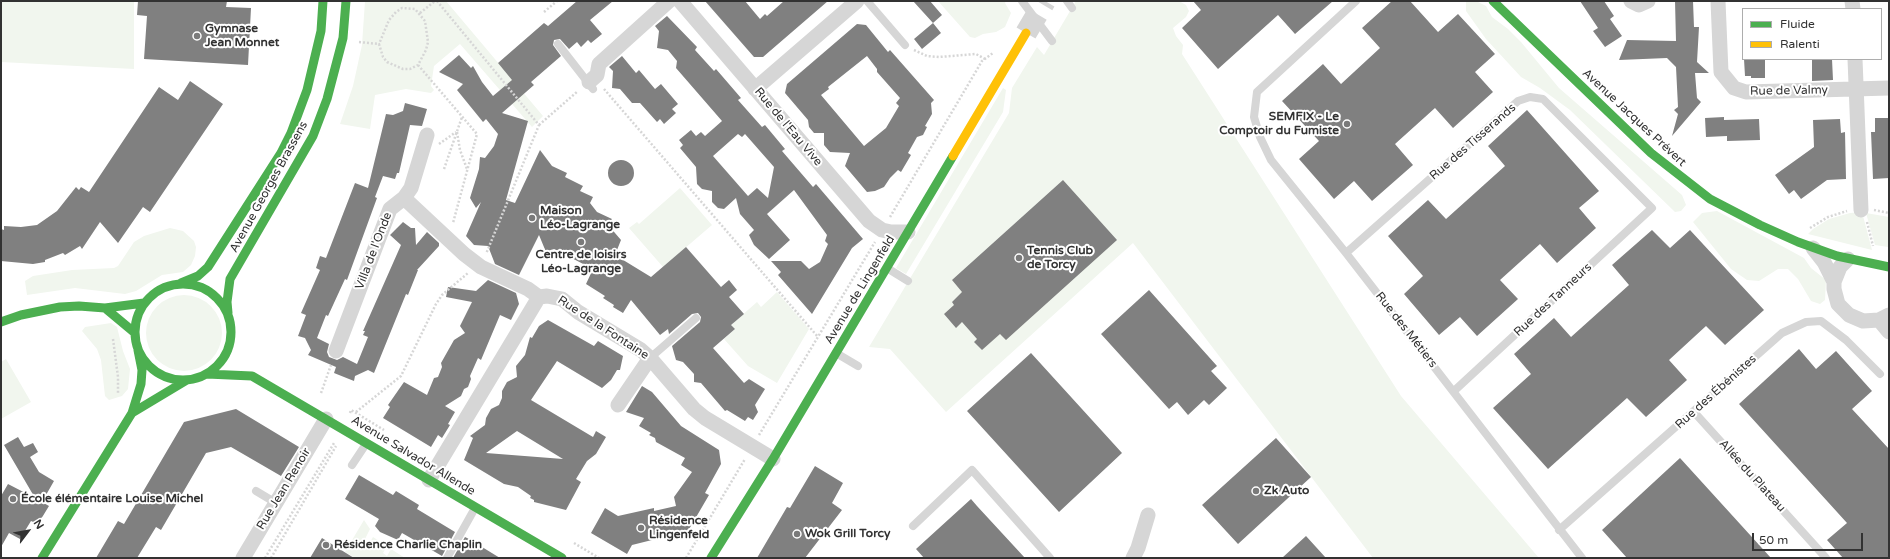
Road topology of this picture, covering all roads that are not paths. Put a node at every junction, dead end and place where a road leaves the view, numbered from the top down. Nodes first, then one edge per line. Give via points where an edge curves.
1 (323, 1) edge
2 (346, 1) edge
3 (669, 1) edge
4 (680, 1) edge
5 (857, 1) edge
6 (867, 1) edge
7 (1022, 1) edge
8 (1356, 1) edge
9 (1493, 1) edge
10 (1631, 1) edge
11 (1648, 1) edge
12 (1718, 1) edge
13 (1026, 33) tunnel mouth
14 (1052, 41) dead end
15 (558, 44) dead end
16 (905, 44) road end
17 (1855, 60) edge
18 (592, 83) joint
19 (1889, 88) edge
20 (755, 89) junction
21 (1856, 89) junction
22 (426, 135) dead end
23 (404, 198) junction
24 (1652, 208) joint
25 (1862, 210) road end
26 (908, 232) junction
27 (1812, 247) junction
28 (1346, 253) junction
29 (1848, 259) junction
30 (1889, 267) edge
31 (886, 268) junction
32 (908, 281) dead end
33 (1834, 282) junction
34 (181, 283) junction
35 (539, 298) junction
36 (144, 303) junction
37 (105, 308) junction
38 (228, 313) junction
39 (1884, 317) edge
40 (696, 318) dead end
41 (1, 322) edge
42 (1889, 332) edge
43 (135, 333) junction
44 (231, 343) junction
45 (138, 350) junction
46 (336, 351) road end
47 (237, 352) dead end
48 (836, 353) junction
49 (650, 358) junction
50 (244, 363) dead end
51 (858, 366) dead end
52 (207, 374) junction
53 (1880, 374) dead end
54 (252, 376) junction
55 (187, 380) junction
56 (1454, 391) junction
57 (618, 405) dead end
58 (132, 412) junction
59 (1694, 412) junction
60 (326, 419) junction
61 (366, 443) junction
62 (773, 459) junction
63 (352, 465) dead end
64 (429, 480) junction
65 (256, 491) dead end
66 (276, 502) junction
67 (476, 508) junction
68 (1148, 515) dead end
69 (913, 526) dead end
70 (1559, 530) junction
71 (42, 558) edge
72 (243, 558) edge
73 (447, 558) edge
74 (562, 558) edge
75 (711, 558) edge
76 (1050, 558) edge
77 (1133, 558) edge
78 (1582, 558) edge
79 (1826, 558) edge

1 - 34 main road, Avenue Georges Brassens via 321,31 308,90 291,134 208,267 198,276
2 - 38 main road, Avenue Georges Brassens via 344,38 327,99 313,136 230,279
3 - 18 street via 599,64
4 - 20 street, Rue de l'Eau Vive
5 - 20 street
6 - 16 lane
7 - 14 lane
8 - 28 lane, Rue des Métiers via 1256,92 1254,117 1271,160
9 - 27 main road, Avenue Jacques Prévert via 1680,178 1736,213
10 - 11 street via 1640,5
12 - 21 street, Rue de Valmy via 1721,72 1734,88 1746,92
13 - 26 main road, Avenue de Lingenfeld
15 - 18 lane
17 - 21 street
19 - 21 street, Rue de Valmy
20 - 26 street, Rue de l'Eau Vive via 861,213 882,230
21 - 25 street
22 - 23 street, Villa de l'Onde via 411,188
23 - 35 street, Rue de la Fontaine via 479,266 528,289
23 - 46 street, Villa de l'Onde via 390,209
24 - 28 lane, Rue des Tisserands via 1543,99 1530,97 1518,102
24 - 56 lane, Rue des Tanneurs
26 - 31 main road, Avenue de Lingenfeld
27 - 29 main road, Avenue Jacques Prévert
27 - 33 street via 1824,262
28 - 56 lane, Rue des Métiers
29 - 30 main road, Avenue Jacques Prévert
29 - 33 street via 1840,267
31 - 32 lane
31 - 48 main road, Avenue de Lingenfeld
33 - 39 street via 1838,304 1849,316 1863,321
34 - 36 main road via 154,292
34 - 38 main road via 209,290 220,300
35 - 49 street, Rue de la Fontaine via 547,296 562,299
35 - 64 street, Rue de la Fontaine
36 - 37 main road
36 - 43 main road via 137,317
37 - 41 main road via 60,307
37 - 43 main road
38 - 44 main road via 232,328
39 - 42 street
40 - 49 lane
43 - 45 main road
44 - 47 main road
44 - 52 main road via 225,357
45 - 55 main road via 146,363 158,373 172,379
45 - 58 main road via 142,370 141,384
48 - 51 lane
48 - 62 main road, Avenue de Lingenfeld
49 - 57 street
49 - 62 street, Rue de la Fontaine via 694,409
50 - 54 main road, Avenue Salvador Allende
52 - 54 main road, Avenue Salvador Allende
52 - 55 main road
53 - 59 lane, Rue des Ébénistes via 1833,329 1821,321 1806,322 1782,333
54 - 60 main road, Avenue Salvador Allende
55 - 58 main road
56 - 70 lane, Rue des Métiers
58 - 71 main road
59 - 70 lane, Rue des Ébénistes
59 - 79 lane, Allée du Plateau
60 - 61 main road, Avenue Salvador Allende
60 - 66 street, Rue Jean Renoir
61 - 63 lane
61 - 64 main road, Avenue Salvador Allende
62 - 75 main road, Avenue de Lingenfeld
64 - 67 main road, Avenue Salvador Allende
65 - 66 lane
66 - 72 street, Rue Jean Renoir
67 - 73 lane
67 - 74 main road, Avenue Salvador Allende
68 - 77 street
69 - 76 lane via 972,470
70 - 78 lane, Rue des Métiers

